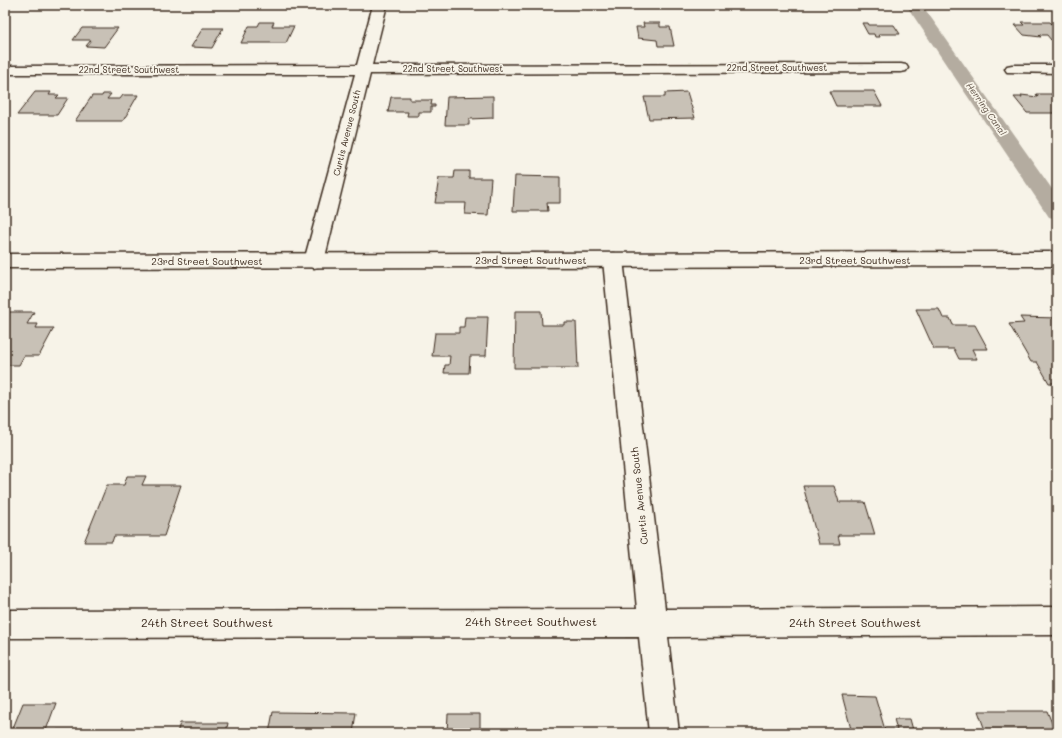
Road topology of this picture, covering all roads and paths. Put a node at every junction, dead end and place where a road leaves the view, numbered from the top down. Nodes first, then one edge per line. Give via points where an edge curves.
1 (380, 5) edge
2 (902, 68) dead end
3 (363, 69) junction
4 (1012, 69) dead end
5 (1057, 69) edge
6 (5, 70) edge
7 (1057, 259) edge
8 (613, 260) junction
9 (5, 261) edge
10 (314, 261) junction
11 (1057, 621) edge
12 (653, 622) junction
13 (5, 624) edge
14 (664, 733) edge

1 - 3 street, Curtis Avenue South
2 - 3 street, 22nd Street Southwest
3 - 6 street, 22nd Street Southwest
3 - 10 street, Curtis Avenue South
4 - 5 street
7 - 8 street, 23rd Street Southwest
8 - 10 street, 23rd Street Southwest
8 - 12 street, Curtis Avenue South
9 - 10 street, 23rd Street Southwest
11 - 12 street, 24th Street Southwest
12 - 13 street, 24th Street Southwest
12 - 14 street, Curtis Avenue South

